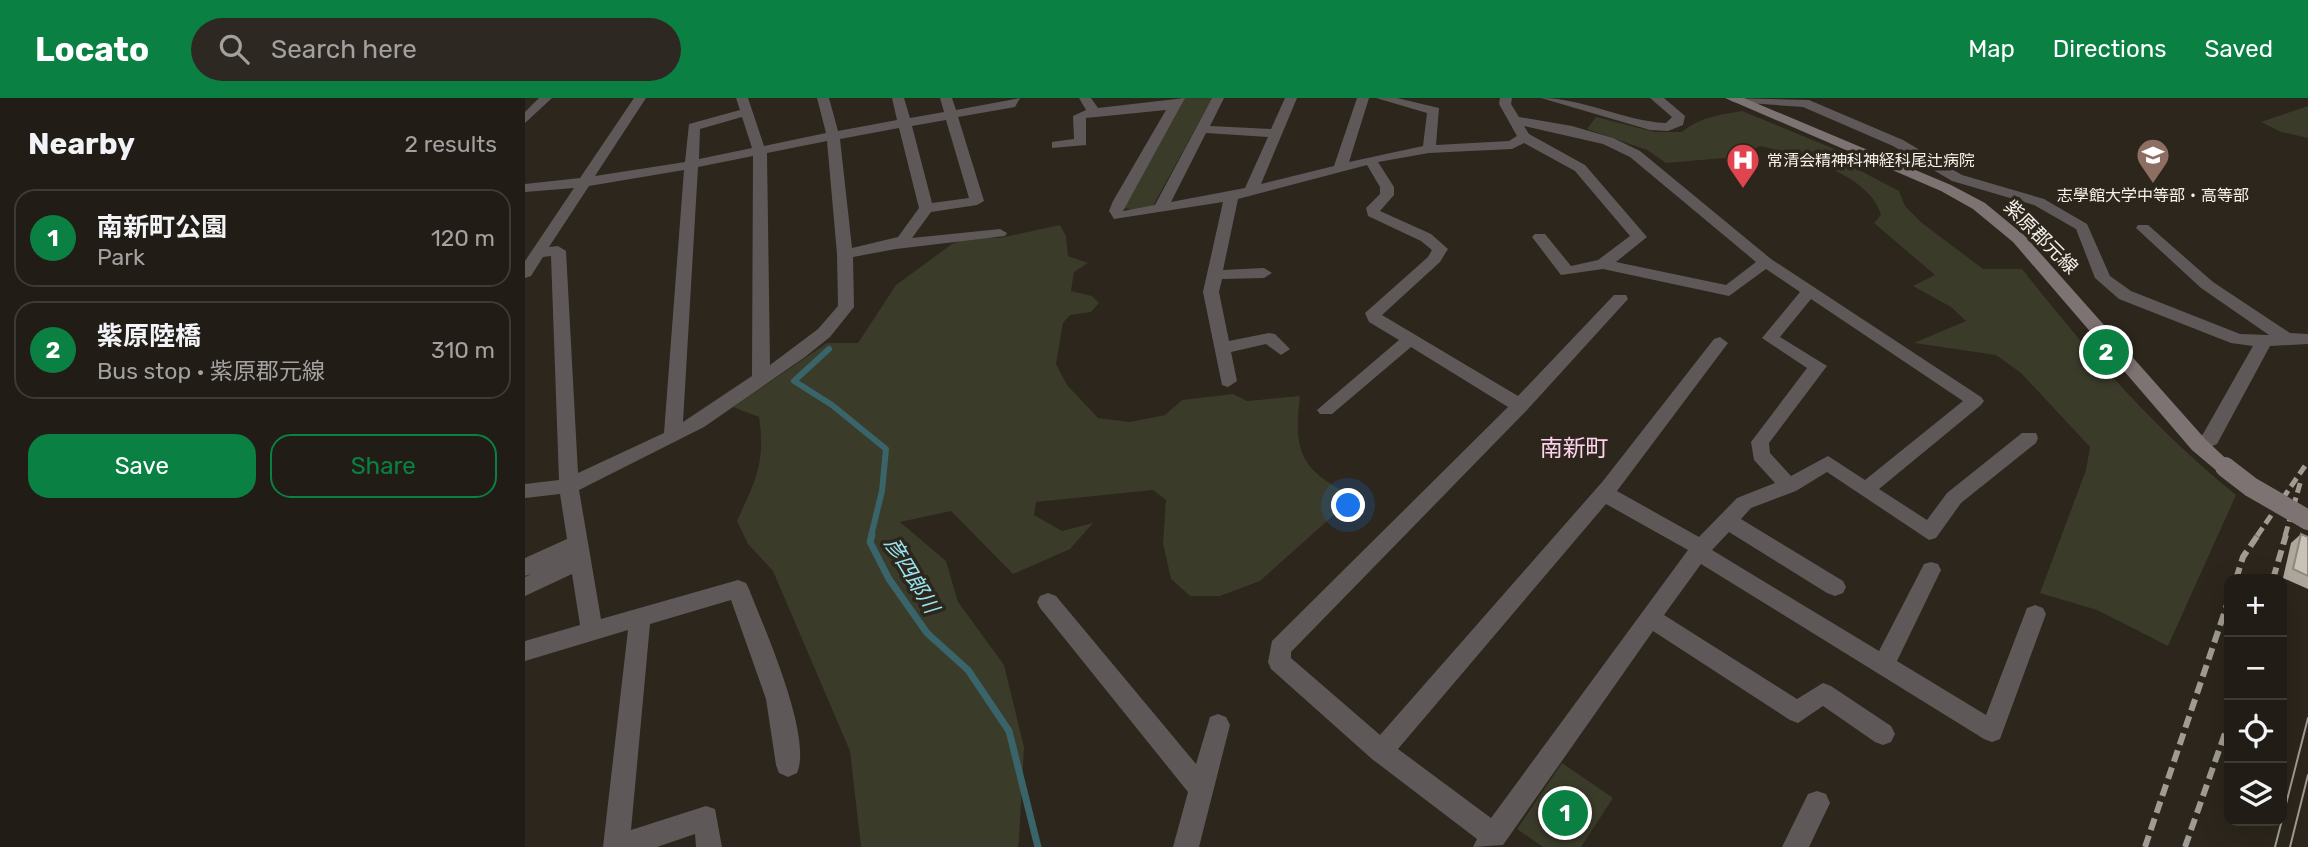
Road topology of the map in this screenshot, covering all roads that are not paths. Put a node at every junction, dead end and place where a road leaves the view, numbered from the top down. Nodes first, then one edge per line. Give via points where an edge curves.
1 (546, 98) edge
2 (640, 98) edge
3 (823, 98) edge
4 (898, 98) edge
5 (946, 98) edge
6 (1014, 98) edge
7 (1085, 98) edge
8 (1218, 98) edge
9 (1291, 98) edge
10 (1363, 98) edge
11 (1382, 98) edge
12 (1506, 98) edge
13 (1547, 98) edge
14 (1657, 98) edge
15 (1733, 98) edge
16 (1564, 101) edge
17 (1177, 102) edge
18 (744, 105) edge
19 (1436, 105) edge
20 (1094, 112) junction
21 (951, 116) junction
22 (525, 119) edge
23 (1514, 120) junction
24 (903, 125) junction
25 (1201, 130) junction
26 (1276, 133) junction
27 (832, 136) junction
28 (1524, 137) junction
29 (1057, 145) dead end
30 (1429, 149) junction
31 (760, 153) junction
32 (1370, 160) junction
33 (691, 167) junction
34 (1340, 167) junction
35 (583, 184) junction
36 (525, 188) edge
37 (1251, 191) junction
38 (1231, 196) junction
39 (926, 208) junction
40 (1160, 209) junction
41 (2144, 228) dead end
42 (1000, 233) dead end
43 (1539, 237) dead end
44 (896, 244) junction
45 (532, 253) edge
46 (845, 254) junction
47 (1766, 262) junction
48 (1603, 264) junction
49 (525, 273) edge
50 (1264, 273) dead end
51 (1213, 275) junction
52 (1809, 290) junction
53 (1620, 299) dead end
54 (2286, 338) junction
55 (1410, 339) junction
56 (2308, 339) edge
57 (2264, 342) junction
58 (1720, 343) dead end
59 (1221, 348) junction
60 (1280, 349) dead end
61 (761, 378) junction
62 (1228, 381) dead end
63 (1521, 405) junction
64 (1326, 410) dead end
65 (673, 434) junction
66 (2029, 438) dead end
67 (2199, 445) junction
68 (569, 485) junction
69 (1789, 486) junction
70 (1865, 490) junction
71 (525, 491) edge
72 (1604, 493) junction
73 (1726, 520) junction
74 (2308, 520) edge
75 (1700, 550) junction
76 (579, 552) junction
77 (525, 568) edge
78 (1931, 570) dead end
79 (525, 587) edge
80 (1835, 587) dead end
81 (1048, 602) dead end
82 (2035, 614) dead end
83 (1649, 617) junction
84 (640, 618) junction
85 (592, 631) junction
86 (525, 651) edge
87 (1883, 666) junction
88 (1218, 724) dead end
89 (1884, 734) dead end
90 (1381, 751) junction
91 (788, 765) dead end
92 (1200, 788) junction
93 (1817, 803) dead end
94 (1490, 842) edge
95 (618, 847) edge
96 (709, 847) edge
97 (1187, 847) edge
98 (1795, 847) edge

1 - 22 street
2 - 35 street
3 - 27 street
4 - 24 street
5 - 21 street
6 - 21 street via 1011,104
7 - 20 street
8 - 25 street
9 - 26 street
10 - 34 street
11 - 19 street
12 - 23 street
13 - 16 street
14 - 16 street via 1679,116 1678,122 1650,127
15 - 57 street via 1805,103 1898,143 1957,178 2039,202 2082,227 2103,278 2125,295 2217,332
15 - 67 street, 紫原郡元線 via 1946,188 2000,222
17 - 20 street
17 - 40 street via 1116,211 1119,216
18 - 31 street
18 - 33 street via 694,127
19 - 30 street
20 - 29 street via 1079,116 1081,142
21 - 24 street
21 - 39 street via 977,201
23 - 28 street
23 - 47 street via 1567,129 1635,154
24 - 27 street
24 - 39 street
25 - 26 street
25 - 40 street
26 - 37 street
27 - 31 street
27 - 46 street
28 - 30 street via 1502,147
28 - 48 street via 1580,168 1639,237
30 - 32 street
31 - 33 street
31 - 61 street
32 - 34 street
32 - 55 street via 1387,187 1387,195 1373,213 1440,249 1435,259 1373,313
33 - 35 street
33 - 65 street
34 - 37 street
35 - 36 street
35 - 45 street
37 - 38 street
38 - 40 street
38 - 51 street
39 - 44 street
41 - 54 street via 2207,285
42 - 44 street
43 - 48 street via 1567,272
44 - 46 street
45 - 49 street
45 - 68 street via 558,251
46 - 61 street via 846,307 824,332
47 - 48 street via 1729,291
47 - 52 street
50 - 51 street
51 - 59 street via 1211,292
52 - 69 street via 1770,338 1818,366 1760,442 1761,455
52 - 70 street via 1975,401
53 - 63 street
54 - 56 street
54 - 57 street
55 - 63 street
55 - 64 street
57 - 67 street via 2210,439
58 - 72 street
59 - 60 street via 1269,338
59 - 62 street
61 - 65 street
63 - 90 street via 1280,648 1279,662
65 - 68 street
66 - 70 street via 1954,498 1929,532
67 - 74 street, 紫原郡元線, bridge via 2268,497
68 - 71 street
68 - 76 street
69 - 70 street via 1828,463
69 - 73 street via 1744,503
72 - 75 street
72 - 90 street
73 - 75 street
73 - 80 street
75 - 83 street
75 - 87 street
76 - 77 street
76 - 79 street
76 - 85 street
78 - 87 street
81 - 92 street
82 - 87 street via 1991,732
83 - 89 street via 1798,712 1823,693
83 - 94 street
84 - 85 street
84 - 91 street via 738,589 789,747
84 - 95 street
85 - 86 street
88 - 92 street
90 - 94 street
92 - 97 street
93 - 98 street
95 - 96 street via 706,818

